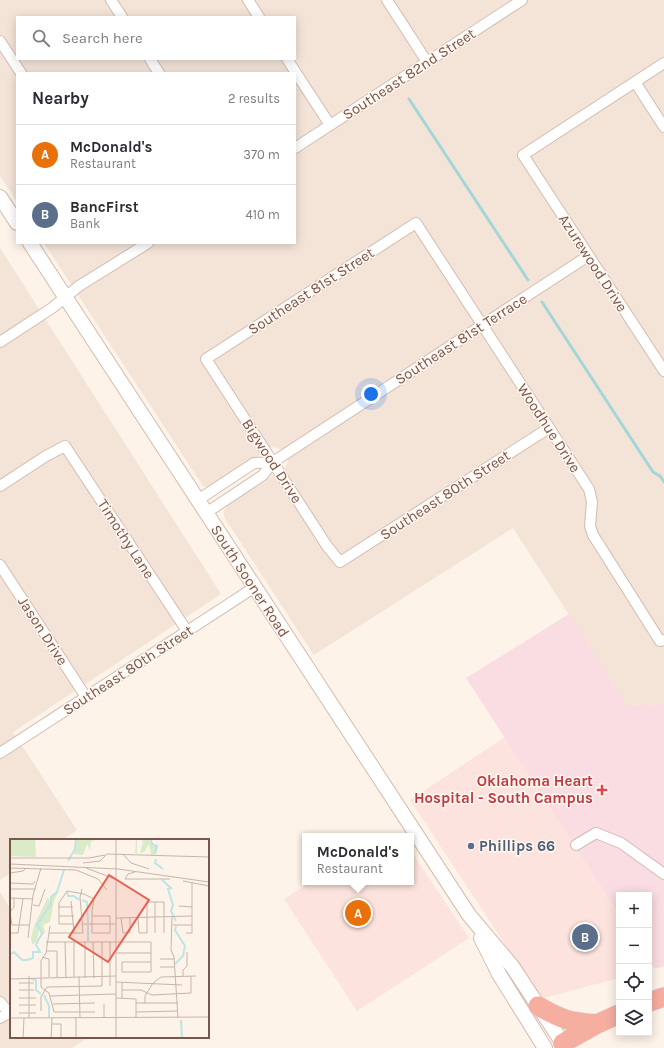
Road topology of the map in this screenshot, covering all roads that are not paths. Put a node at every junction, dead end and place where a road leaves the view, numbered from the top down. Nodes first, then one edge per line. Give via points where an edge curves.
1 (111, 0) edge
2 (248, 0) edge
3 (387, 0) edge
4 (522, 0) edge
5 (121, 16) edge
6 (258, 16) edge
7 (0, 41) edge
8 (151, 60) edge
9 (288, 60) edge
10 (427, 62) junction
11 (664, 63) edge
12 (19, 72) edge
13 (158, 72) edge
14 (295, 72) edge
15 (296, 73) edge
16 (635, 82) junction
17 (330, 125) junction
18 (664, 127) edge
19 (296, 147) edge
20 (0, 197) edge
21 (16, 221) edge
22 (416, 223) joint
23 (31, 244) edge
24 (144, 244) edge
25 (133, 247) edge
26 (588, 256) junction
27 (66, 297) junction
28 (482, 325) junction
29 (0, 342) edge
30 (206, 359) joint
31 (664, 371) edge
32 (549, 428) junction
33 (273, 462) junction
34 (0, 486) edge
35 (198, 500) junction
36 (206, 513) junction
37 (340, 562) joint
38 (0, 565) edge
39 (255, 587) junction
40 (187, 632) junction
41 (662, 640) edge
42 (86, 697) junction
43 (0, 753) edge
44 (576, 845) dead end
45 (664, 874) edge
46 (471, 918) junction
47 (664, 997) edge
48 (652, 1001) edge
49 (0, 1002) edge
50 (538, 1006) junction
51 (616, 1015) edge
52 (0, 1018) edge
53 (597, 1024) junction
54 (561, 1046) edge
55 (545, 1048) edge

1 - 5 street
2 - 6 street
3 - 10 street
4 - 10 street, Southeast 82nd Street
7 - 12 street
8 - 13 street
9 - 14 street
10 - 17 street, Southeast 82nd Street
11 - 16 street
15 - 17 street
16 - 18 street
16 - 26 street, Azurewood Drive via 523,155
17 - 19 street, Southeast 82nd Street
20 - 21 main road
22 - 28 street, Woodhue Drive
22 - 30 street, Southeast 81st Street
23 - 27 main road, South Sooner Road
24 - 25 street
25 - 27 street
26 - 28 street, Southeast 81st Terrace
26 - 31 street, Azurewood Drive
27 - 29 street
27 - 35 main road, South Sooner Road
28 - 32 street, Woodhue Drive
28 - 33 street, Southeast 81st Terrace
30 - 33 street, Bigwood Drive
32 - 37 street, Southeast 80th Street
32 - 41 street, Woodhue Drive via 589,489 592,502 590,526 593,535
33 - 35 street, Southeast 81st Terrace via 254,463
33 - 36 street, Southeast 81st Terrace via 263,474
33 - 37 street, Bigwood Drive
34 - 40 street, Timothy Lane via 64,446
35 - 36 main road, South Sooner Road
36 - 39 main road, South Sooner Road
38 - 42 street, Jason Drive
39 - 40 street, Southeast 80th Street
39 - 46 main road, South Sooner Road
40 - 42 street, Southeast 80th Street
42 - 43 street, Southeast 80th Street
44 - 45 street via 596,833 621,843
46 - 50 main road, South Sooner Road via 512,966
46 - 55 main road, South Sooner Road via 499,974
47 - 48 highway
49 - 52 street via 8,1013
50 - 53 highway via 564,1020
50 - 54 main road, South Sooner Road
51 - 53 highway
53 - 54 highway

